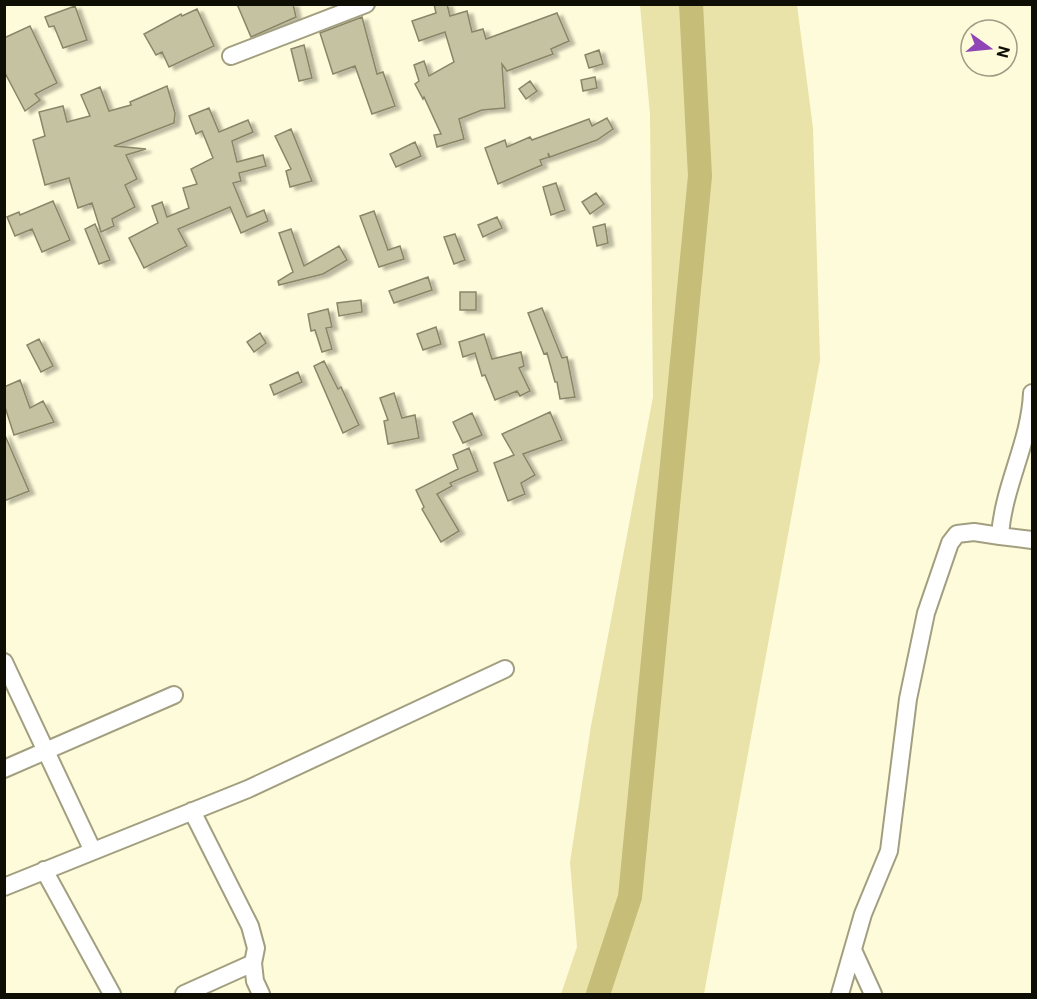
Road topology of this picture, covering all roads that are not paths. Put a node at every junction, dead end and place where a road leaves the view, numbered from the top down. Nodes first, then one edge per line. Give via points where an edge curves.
1 (366, 4) edge
2 (231, 56) dead end
3 (1032, 393) edge
4 (1000, 536) junction
5 (1032, 540) edge
6 (4, 662) edge
7 (505, 669) dead end
8 (174, 695) dead end
9 (48, 752) junction
10 (4, 769) edge
11 (192, 811) junction
12 (92, 849) junction
13 (44, 870) junction
14 (4, 887) edge
15 (853, 950) junction
16 (253, 963) junction
17 (112, 994) edge
18 (183, 994) edge
19 (261, 994) edge
20 (840, 994) edge
21 (873, 994) edge

1 - 2 street
3 - 4 street
4 - 5 street
4 - 15 street via 963,533 950,543 926,613 908,699 889,851
6 - 9 street
7 - 11 street via 248,789
8 - 9 street
9 - 10 street
9 - 12 street
11 - 12 street
11 - 16 street via 250,926 256,948
12 - 13 street
13 - 14 street
13 - 17 street
15 - 20 street
15 - 21 street
16 - 18 street
16 - 19 street

